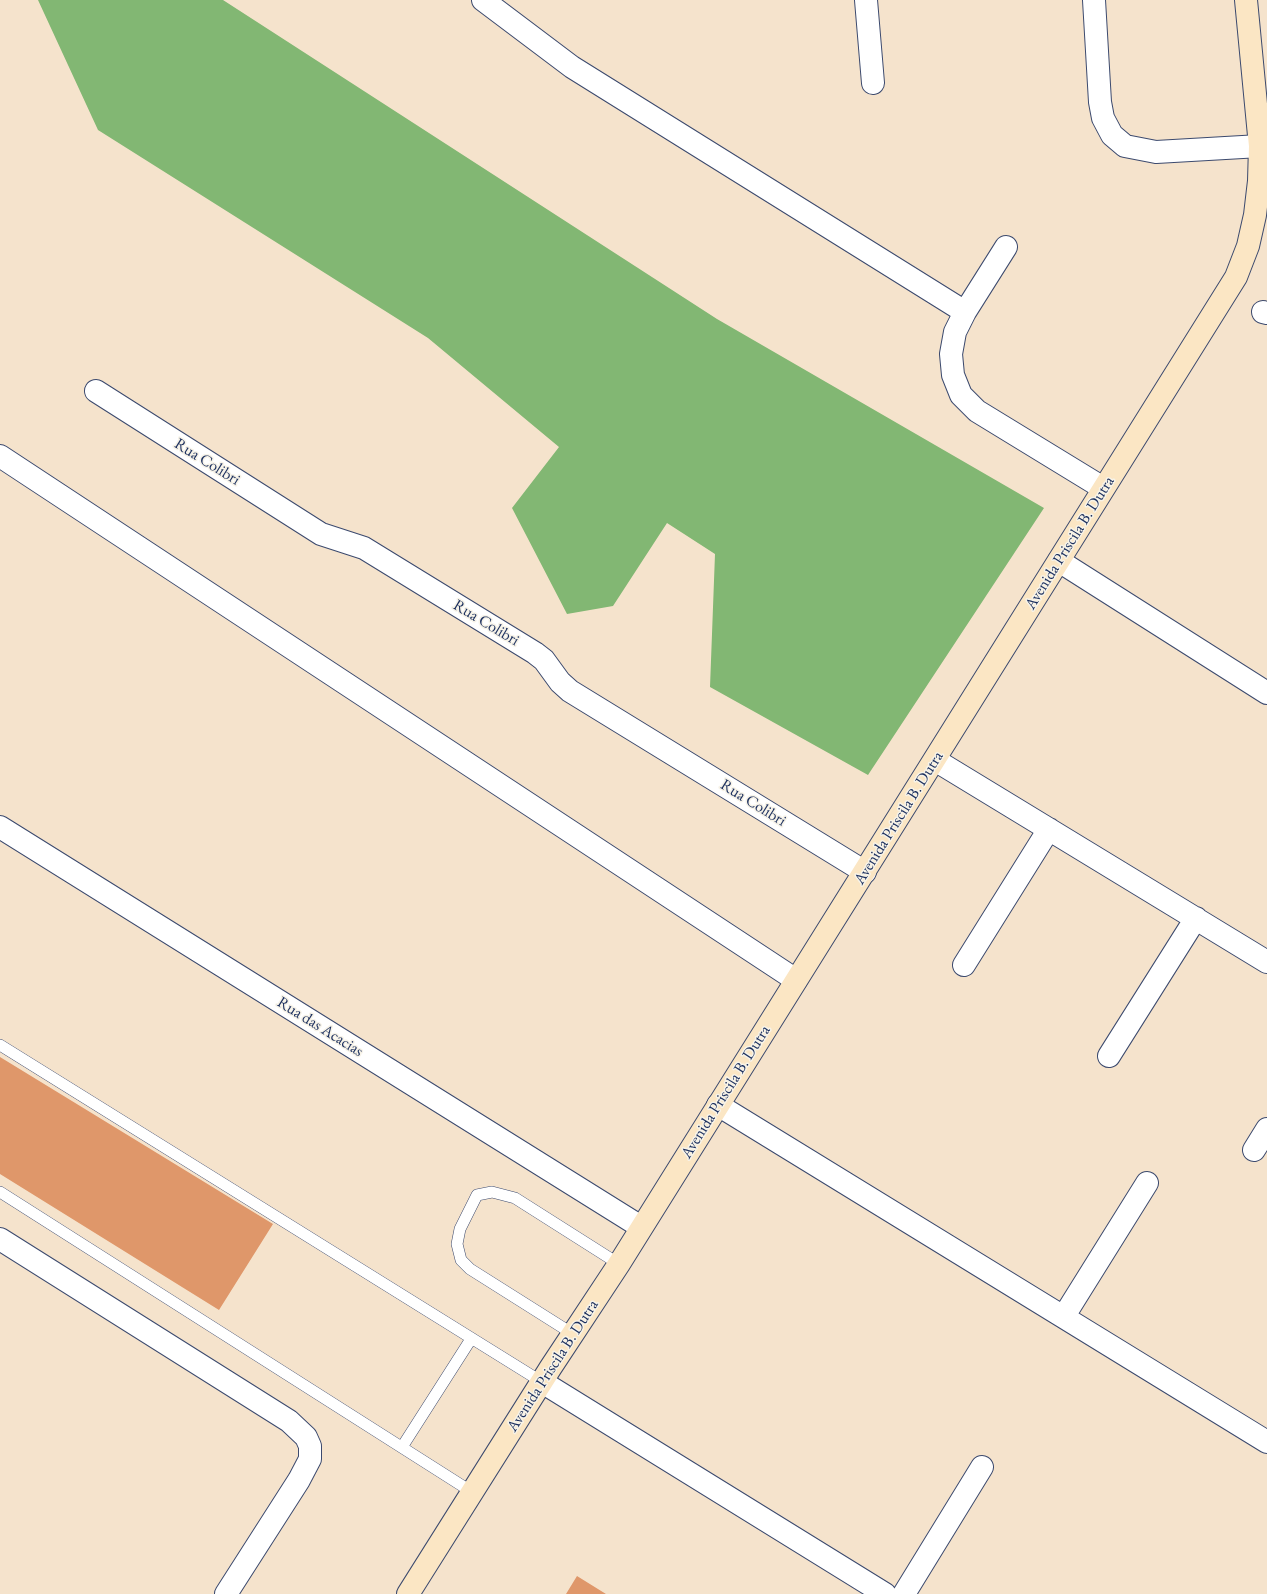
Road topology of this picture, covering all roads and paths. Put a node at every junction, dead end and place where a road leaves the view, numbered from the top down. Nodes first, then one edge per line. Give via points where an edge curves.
1 (483, 0) edge
2 (866, 0) edge
3 (1094, 0) edge
4 (1246, 0) edge
5 (873, 83) dead end
6 (1260, 146) junction
7 (1006, 247) dead end
8 (965, 312) junction
9 (96, 391) dead end
10 (0, 456) edge
11 (1103, 488) junction
12 (1059, 561) junction
13 (1267, 693) edge
14 (935, 760) junction
15 (0, 827) edge
16 (1049, 829) junction
17 (865, 872) junction
18 (1196, 918) junction
19 (1267, 962) edge
20 (964, 966) dead end
21 (796, 980) junction
22 (0, 1045) edge
23 (1109, 1056) dead end
24 (718, 1105) junction
25 (1267, 1129) edge
26 (1254, 1150) dead end
27 (1147, 1183) dead end
28 (0, 1192) edge
29 (641, 1227) junction
30 (0, 1239) edge
31 (619, 1264) junction
32 (1064, 1316) junction
33 (573, 1334) junction
34 (471, 1339) junction
35 (542, 1382) junction
36 (1267, 1442) edge
37 (402, 1447) junction
38 (982, 1467) dead end
39 (472, 1492) junction
40 (226, 1594) edge
41 (408, 1594) edge
42 (885, 1594) edge
43 (904, 1594) edge

1 - 8 street via 572,67
2 - 5 street
3 - 6 street via 1100,102 1103,118 1112,135 1126,146 1156,152
4 - 6 street, Avenida Priscila B. Dutra
6 - 11 street, Avenida Priscila B. Dutra via 1255,215 1248,246 1236,277
7 - 8 street
8 - 11 street via 955,332 951,354 952,375 961,395 977,411
9 - 17 street, Rua Colibri via 321,534 364,548 535,653 570,691
10 - 21 street
11 - 12 street, Avenida Priscila B. Dutra
12 - 13 street
12 - 14 street, Avenida Priscila B. Dutra
14 - 16 street
14 - 17 street, Avenida Priscila B. Dutra
15 - 29 street, Rua das Acacias
16 - 18 street
16 - 20 street
17 - 21 street, Avenida Priscila B. Dutra
18 - 19 street
18 - 23 street
21 - 24 street, Avenida Priscila B. Dutra
22 - 34 lane
24 - 29 street, Avenida Priscila B. Dutra
24 - 32 street
25 - 26 street
27 - 32 street
28 - 37 lane
29 - 31 street, Avenida Priscila B. Dutra
30 - 40 street via 289,1421 306,1437 310,1446 310,1459
31 - 33 street, Avenida Priscila B. Dutra
31 - 33 lane via 515,1198 492,1192 477,1195 460,1229 457,1244 460,1260 470,1269
32 - 36 street
33 - 35 street, Avenida Priscila B. Dutra
34 - 35 lane
34 - 37 lane
35 - 39 street, Avenida Priscila B. Dutra
35 - 42 street
37 - 39 lane
38 - 43 street
39 - 41 street, Avenida Priscila B. Dutra

